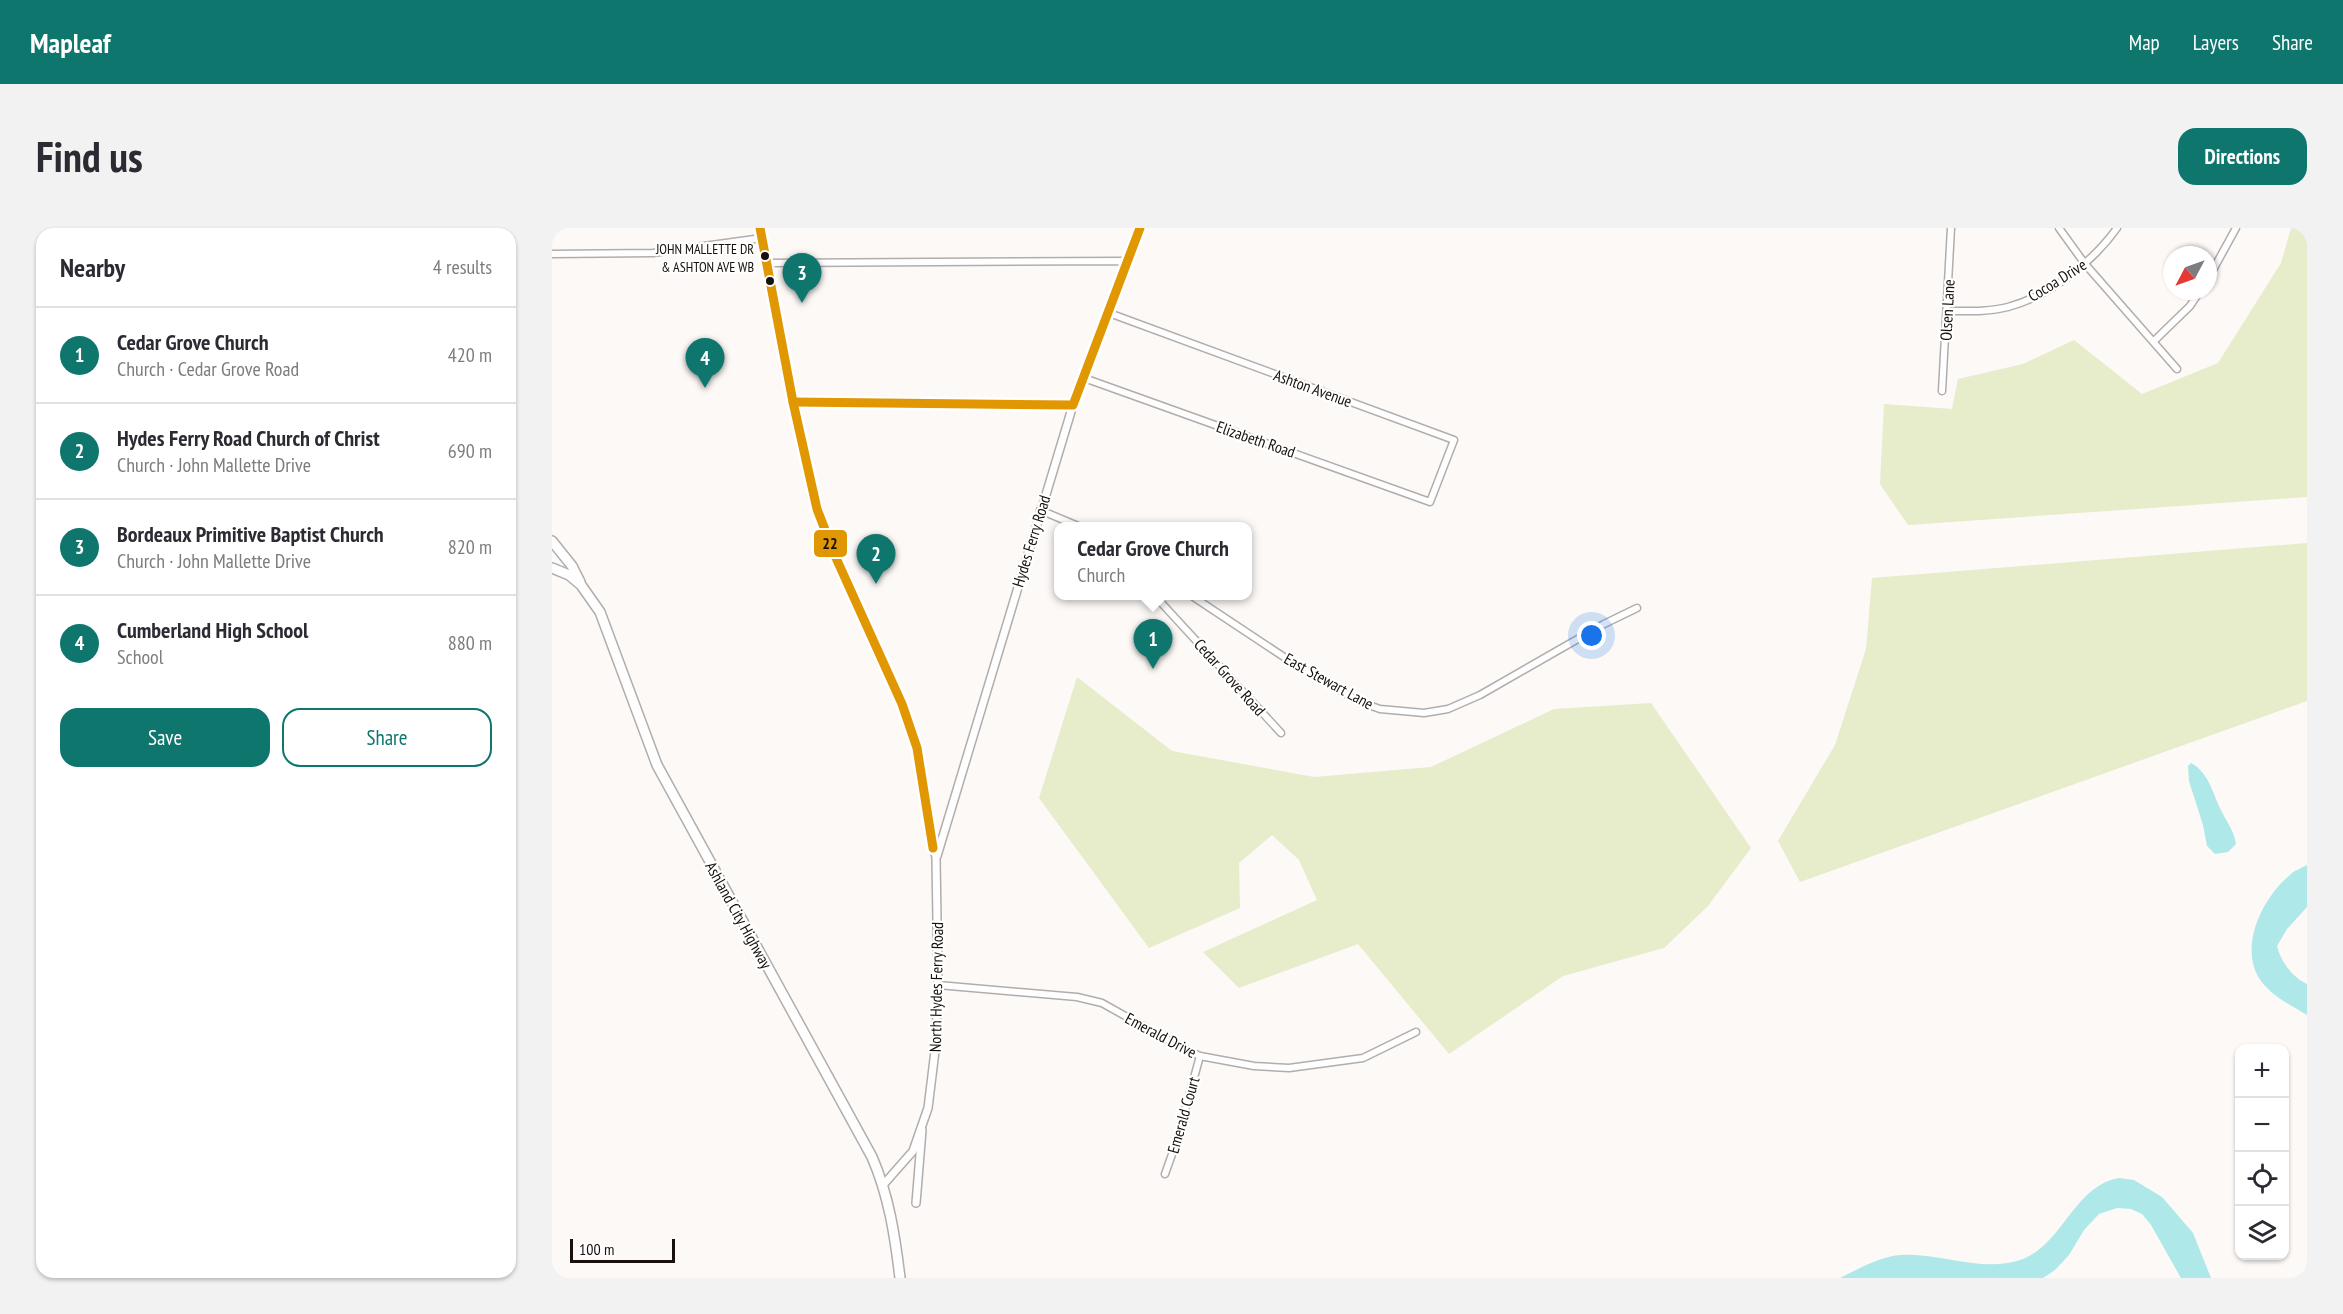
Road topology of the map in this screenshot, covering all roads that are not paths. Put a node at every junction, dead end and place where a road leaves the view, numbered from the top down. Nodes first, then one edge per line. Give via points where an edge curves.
1 (760, 228) edge
2 (1140, 228) edge
3 (1951, 228) edge
4 (2059, 228) edge
5 (2117, 228) edge
6 (2236, 228) edge
7 (762, 238) junction
8 (552, 254) edge
9 (768, 263) junction
10 (1126, 264) junction
11 (2085, 264) junction
12 (2217, 264) edge
13 (2194, 300) edge
14 (1947, 311) junction
15 (1109, 313) junction
16 (2154, 341) junction
17 (2177, 369) dead end
18 (1084, 378) junction
19 (1941, 391) dead end
20 (793, 402) junction
21 (1072, 405) junction
22 (1428, 501) joint
23 (1040, 510) junction
24 (1068, 522) edge
25 (552, 541) edge
26 (553, 569) edge
27 (581, 585) junction
28 (1159, 600) edge
29 (1198, 600) edge
30 (1637, 609) dead end
31 (1281, 733) dead end
32 (936, 858) junction
33 (938, 985) junction
34 (1416, 1032) dead end
35 (1200, 1056) junction
36 (922, 1125) junction
37 (1165, 1174) dead end
38 (884, 1184) junction
39 (916, 1203) dead end
40 (900, 1278) edge

1 - 7 street, North Hydes Ferry Road
2 - 10 street, Hydes Ferry Road
3 - 14 street, Olsen Lane
4 - 11 street
5 - 11 street, Cocoa Drive
6 - 12 street
7 - 8 street via 653,253
7 - 9 street, North Hydes Ferry Road
9 - 10 street
9 - 20 street, North Hydes Ferry Road
10 - 15 street, Hydes Ferry Road
11 - 14 street, Cocoa Drive via 2010,306
11 - 16 street
13 - 16 street
14 - 19 street, Olsen Lane
15 - 18 street, Hydes Ferry Road
15 - 22 street, Ashton Avenue via 1454,440
16 - 17 street
18 - 21 street, Hydes Ferry Road
18 - 22 street, Elizabeth Road
20 - 21 street
20 - 32 street, North Hydes Ferry Road via 817,509 902,704 917,748
21 - 23 street, Hydes Ferry Road
23 - 24 street
23 - 32 street, Hydes Ferry Road
25 - 27 main road
26 - 27 main road, Ashland City Highway
27 - 38 main road, Ashland City Highway via 600,612 657,765 873,1157
28 - 31 street, Cedar Grove Road
29 - 30 street, East Stewart Lane via 1360,702 1380,709 1424,713 1448,709 1480,695
32 - 33 street, North Hydes Ferry Road
33 - 35 street, Emerald Drive via 1102,1003
33 - 36 street, North Hydes Ferry Road via 936,1043 928,1108
34 - 35 street, Emerald Drive via 1363,1058 1289,1068
35 - 37 street, Emerald Court
36 - 38 street, North Hydes Ferry Road via 913,1151
36 - 39 street, North Hydes Ferry Road
38 - 40 main road, Ashland City Highway

